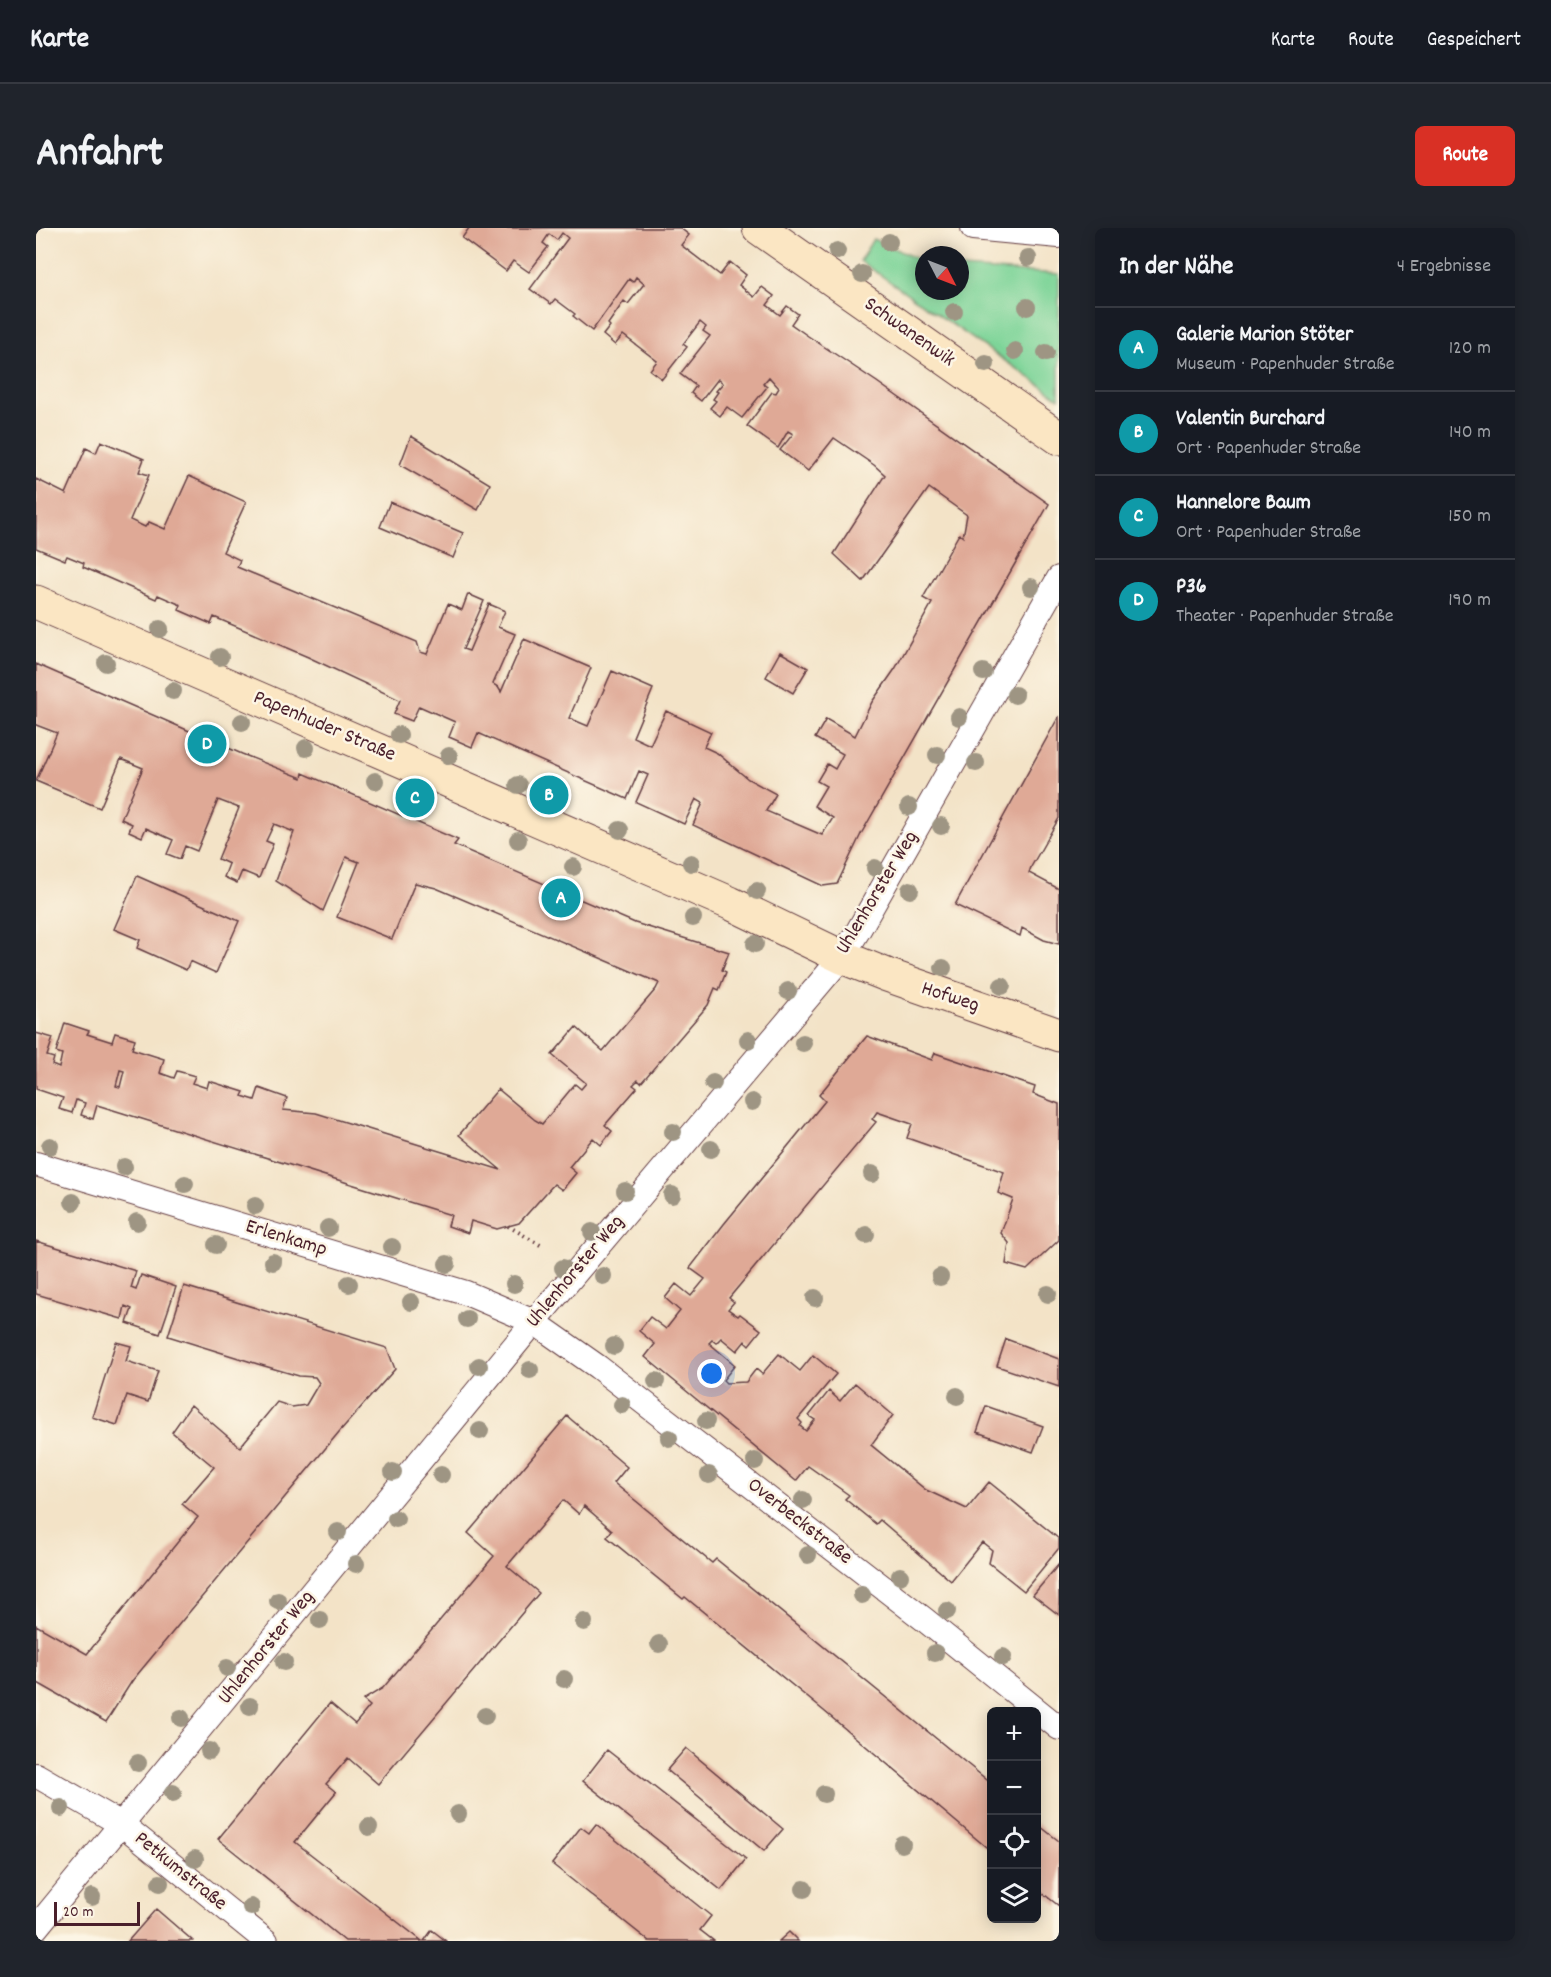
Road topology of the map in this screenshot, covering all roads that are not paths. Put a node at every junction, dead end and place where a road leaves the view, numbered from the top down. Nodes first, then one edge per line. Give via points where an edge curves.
1 (762, 228) edge
2 (973, 228) edge
3 (1059, 236) edge
4 (1059, 438) edge
5 (1059, 578) edge
6 (36, 602) edge
7 (842, 957) junction
8 (1059, 1035) edge
9 (36, 1164) edge
10 (534, 1322) junction
11 (1059, 1728) edge
12 (36, 1775) edge
13 (123, 1825) junction
14 (36, 1928) edge
15 (266, 1941) edge

1 - 4 street, Schwanenwik
2 - 3 street
5 - 7 street, Uhlenhorster Weg
6 - 7 street, Papenhuder Straße via 730,903
7 - 8 street, Hofweg
7 - 10 street, Uhlenhorster Weg
9 - 10 street, Erlenkamp via 466,1293
10 - 11 street, Overbeckstraße via 925,1620
10 - 13 street, Uhlenhorster Weg
12 - 13 street, Petkumstraße
13 - 14 street, Uhlenhorster Weg
13 - 15 street, Petkumstraße

